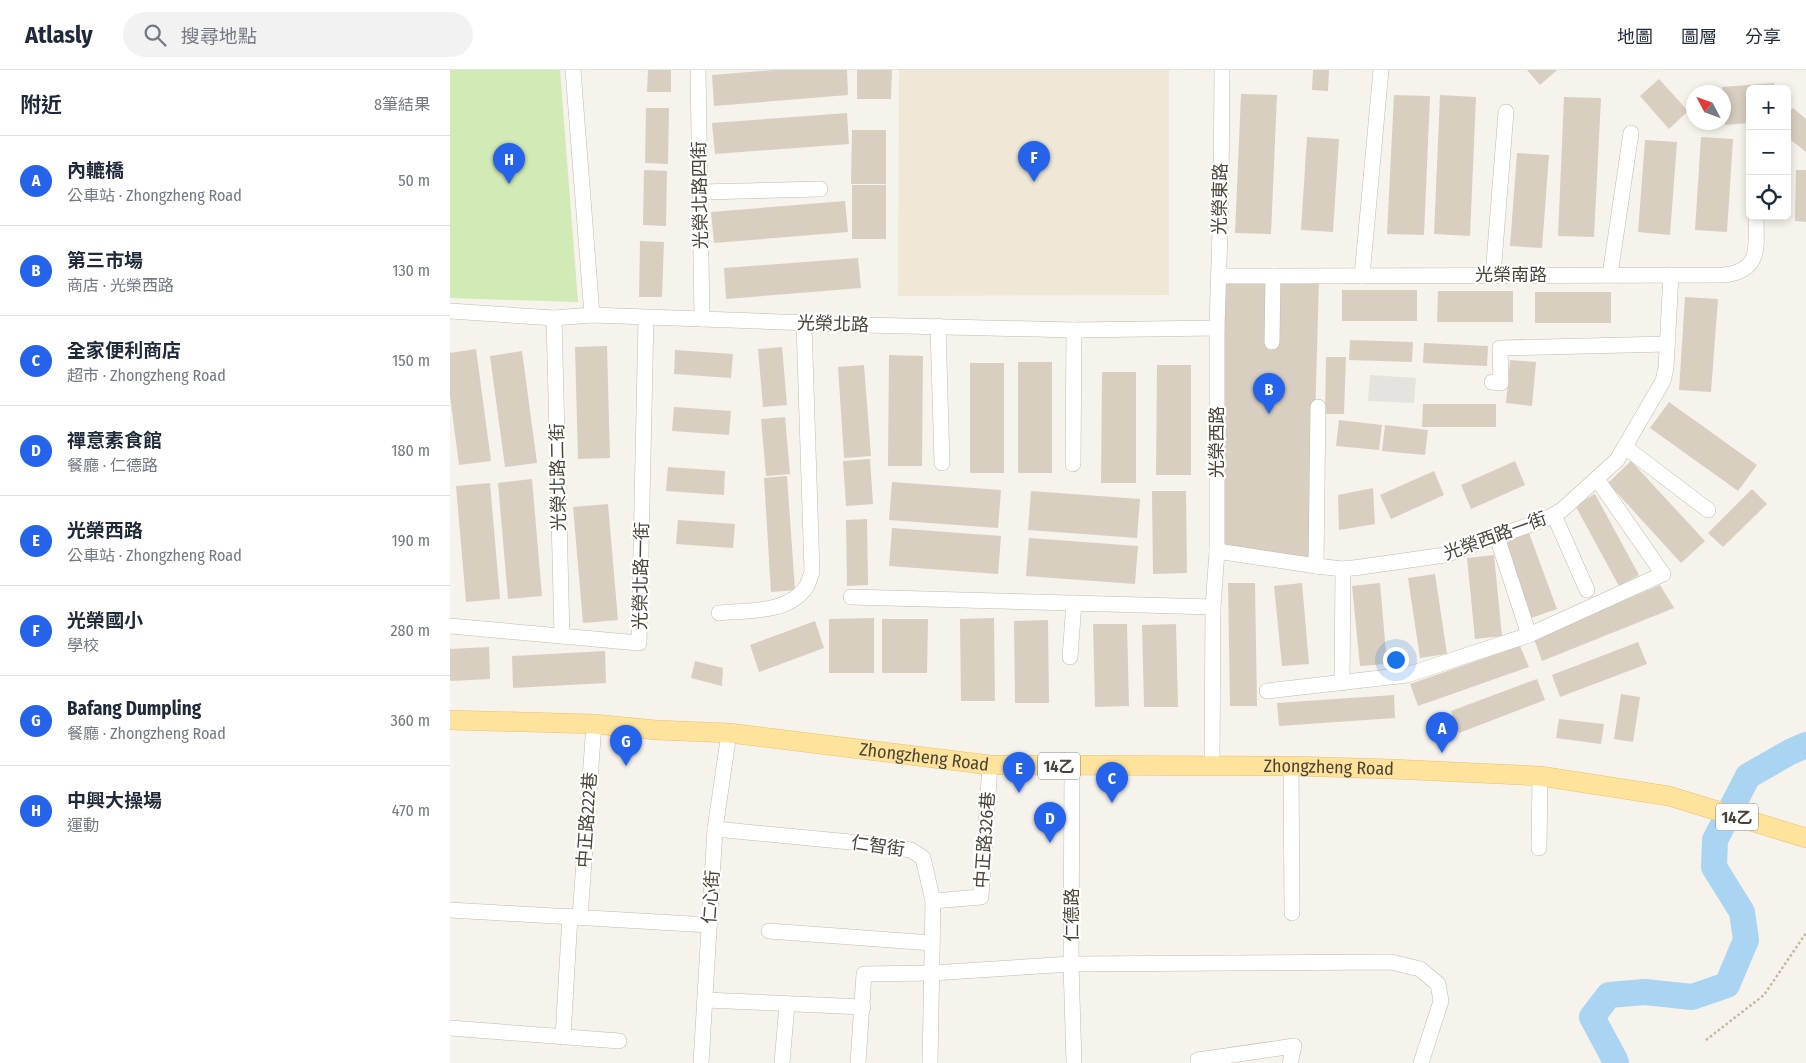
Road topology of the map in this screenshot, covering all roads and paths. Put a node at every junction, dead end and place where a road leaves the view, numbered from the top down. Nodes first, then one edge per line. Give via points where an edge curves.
1 (573, 70) edge
2 (698, 70) edge
3 (1222, 70) edge
4 (1381, 70) edge
5 (1506, 112) dead end
6 (1631, 132) dead end
7 (820, 190) dead end
8 (701, 192) junction
9 (1756, 220) edge
10 (1493, 275) junction
11 (1610, 275) junction
12 (1670, 275) junction
13 (1219, 276) junction
14 (1273, 276) junction
15 (1362, 276) junction
16 (450, 311) edge
17 (592, 315) junction
18 (554, 318) junction
19 (646, 318) junction
20 (702, 319) junction
21 (804, 324) junction
22 (938, 326) junction
23 (1217, 328) junction
24 (1074, 330) junction
25 (1272, 342) dead end
26 (1668, 344) junction
27 (1492, 382) dead end
28 (1318, 407) dead end
29 (1625, 447) junction
30 (942, 463) dead end
31 (1073, 464) dead end
32 (1597, 479) junction
33 (1708, 510) dead end
34 (1554, 515) junction
35 (1497, 537) junction
36 (1217, 552) junction
37 (1316, 566) junction
38 (1342, 569) junction
39 (1588, 590) dead end
40 (851, 597) dead end
41 (1074, 603) junction
42 (1213, 607) junction
43 (719, 613) dead end
44 (450, 626) edge
45 (1529, 635) junction
46 (562, 636) junction
47 (1070, 657) dead end
48 (1342, 683) junction
49 (1267, 691) dead end
50 (450, 720) edge
51 (594, 724) junction
52 (729, 733) junction
53 (990, 765) junction
54 (1072, 766) junction
55 (1212, 766) junction
56 (1292, 766) junction
57 (1540, 776) junction
58 (715, 829) junction
59 (1806, 838) edge
60 (1539, 848) dead end
61 (933, 901) junction
62 (450, 910) edge
63 (1292, 913) dead end
64 (575, 917) junction
65 (709, 925) junction
66 (769, 931) dead end
67 (1806, 933) edge
68 (932, 943) junction
69 (1071, 964) junction
70 (932, 973) junction
71 (705, 1000) junction
72 (787, 1004) junction
73 (863, 1007) junction
74 (450, 1028) edge
75 (563, 1037) junction
76 (1706, 1040) dead end
77 (619, 1041) dead end
78 (701, 1063) edge
79 (782, 1063) edge
80 (858, 1063) edge
81 (930, 1063) edge
82 (1074, 1063) edge
83 (1198, 1063) edge
84 (1290, 1063) edge
85 (1421, 1063) edge

1 - 17 street
2 - 8 street, 光榮北路四街
3 - 13 street, 光榮東路
4 - 15 street
5 - 10 street
6 - 11 street
7 - 8 street
8 - 20 street, 光榮北路四街
9 - 12 street, 光榮南路 via 1756,248 1748,268 1725,275
10 - 11 street, 光榮南路
10 - 15 street, 光榮南路
11 - 12 street, 光榮南路
12 - 26 street, 光榮西路一街
13 - 14 street, 光榮南路
13 - 23 street, 光榮東路
14 - 15 street, 光榮南路
14 - 25 street
16 - 18 street, 光榮北路
17 - 18 street, 光榮北路
17 - 19 street, 光榮北路
18 - 46 street, 光榮北路二街
19 - 20 street, 光榮北路
19 - 46 street, 光榮北路一街 via 639,643
20 - 21 street, 光榮北路
21 - 22 street, 光榮北路
21 - 43 street via 812,572 806,587 777,608
22 - 24 street, 光榮北路
22 - 30 street
23 - 24 street, 光榮北路
23 - 36 street, 光榮西路
24 - 31 street
26 - 27 street via 1500,348 1501,383
26 - 29 street, 光榮西路一街 via 1663,381
28 - 37 street
29 - 32 street, 光榮西路一街 via 1617,460
29 - 33 street
32 - 34 street, 光榮西路一街
32 - 45 street via 1663,574
34 - 35 street, 光榮西路一街
34 - 39 street
35 - 38 street, 光榮西路一街 via 1445,556
35 - 45 street
36 - 37 street, 光榮西路一街
36 - 42 street, 光榮西路
37 - 38 street, 光榮西路一街
38 - 48 street
40 - 41 street
41 - 42 street
41 - 47 street
42 - 55 street, 光榮西路
44 - 46 street, 光榮北路一街
45 - 48 street via 1407,675
48 - 49 street
50 - 51 main road, Zhongzheng Road / 14乙
51 - 52 main road, Zhongzheng Road / 14乙
51 - 64 street, 中正路222巷
52 - 53 main road, Zhongzheng Road / 14乙
52 - 58 street, 仁心街
53 - 54 main road, Zhongzheng Road / 14乙
53 - 61 street, 中正路326巷 via 981,898
54 - 55 main road, Zhongzheng Road / 14乙
54 - 69 street, 仁德路
55 - 56 main road, Zhongzheng Road / 14乙
56 - 57 main road, Zhongzheng Road / 14乙
56 - 63 street
57 - 59 main road, Zhongzheng Road / 14乙 via 1669,796
57 - 60 street
58 - 61 street, 仁智街 via 911,850 923,858
58 - 65 street, 仁心街
61 - 68 street, 仁智街
62 - 64 street
64 - 65 street
64 - 75 street, 中正路222巷
65 - 71 street, 仁心街
66 - 68 street
67 - 76 path via 1764,996
68 - 70 street, 仁智街
69 - 70 street
69 - 82 street, 仁德路
69 - 85 street via 1391,962 1420,969 1438,984 1441,1001
70 - 73 street via 864,974
70 - 81 street, 仁智街
71 - 72 street
71 - 78 street, 仁心街
72 - 73 street
72 - 79 street
73 - 80 street
74 - 75 street
75 - 77 street
83 - 84 street via 1198,1060 1294,1046

